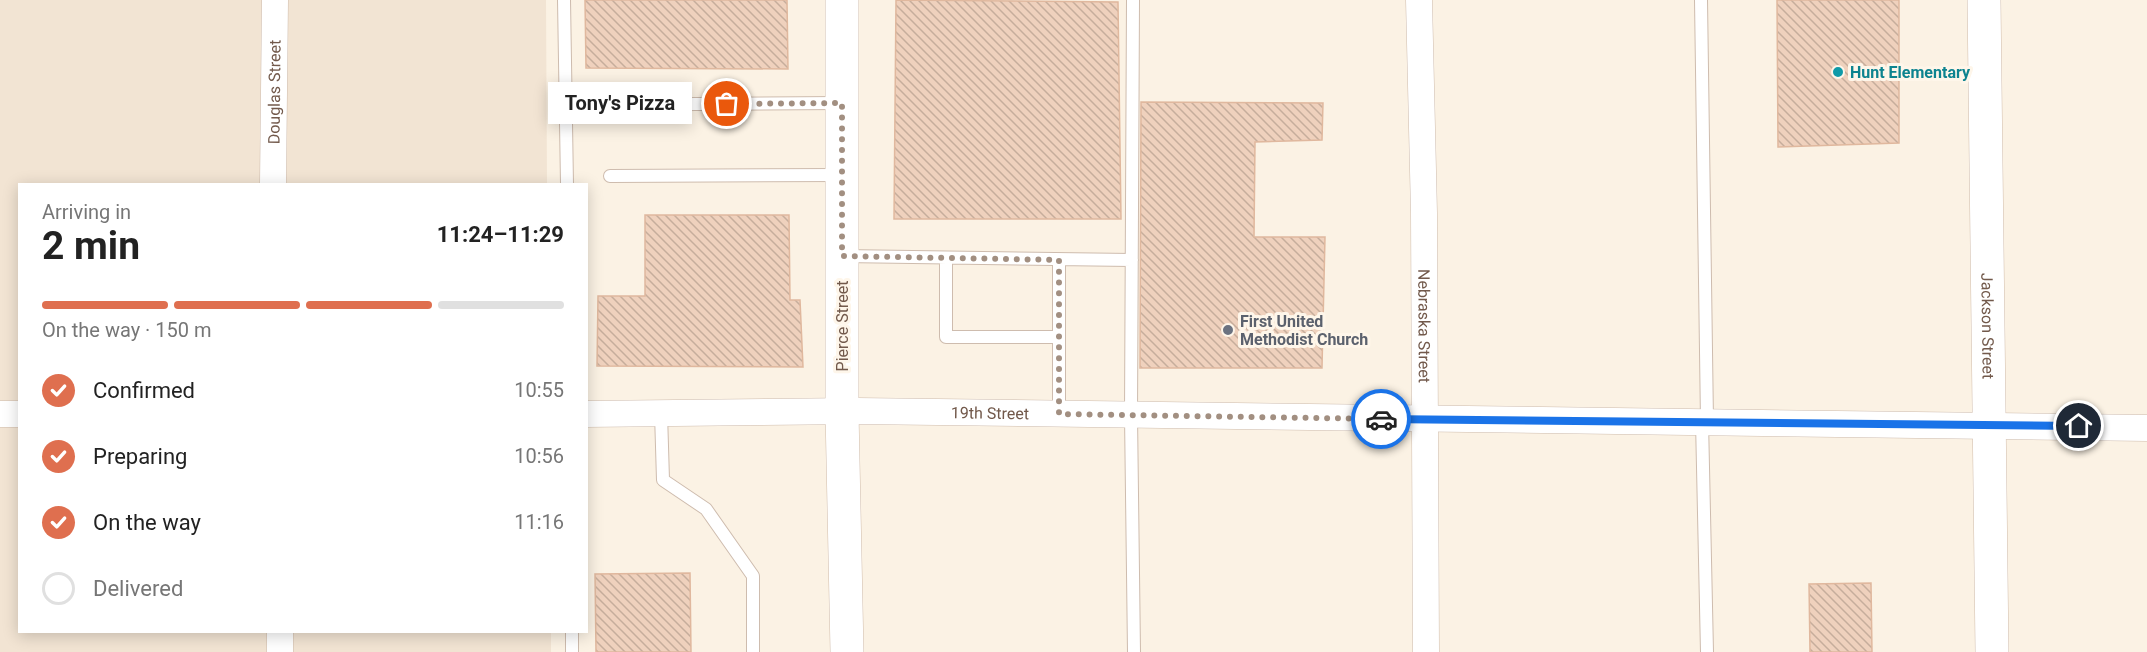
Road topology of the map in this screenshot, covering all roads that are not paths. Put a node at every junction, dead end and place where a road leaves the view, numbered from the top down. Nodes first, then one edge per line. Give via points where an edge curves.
1 (275, 0) edge
2 (564, 0) edge
3 (842, 0) edge
4 (1133, 0) edge
5 (1419, 0) edge
6 (1701, 0) edge
7 (1984, 0) edge
8 (842, 103) junction
9 (566, 105) junction
10 (842, 175) junction
11 (610, 176) dead end
12 (273, 183) edge
13 (567, 183) edge
14 (842, 256) junction
15 (946, 259) junction
16 (1059, 260) junction
17 (1132, 260) junction
18 (1058, 338) junction
19 (842, 411) junction
20 (661, 413) junction
21 (0, 414) edge
22 (18, 414) edge
23 (588, 414) edge
24 (1059, 414) junction
25 (1131, 415) junction
26 (1426, 420) junction
27 (1705, 422) junction
28 (1989, 425) junction
29 (2147, 428) edge
30 (280, 633) edge
31 (572, 633) edge
32 (280, 652) edge
33 (572, 652) edge
34 (753, 652) edge
35 (847, 652) edge
36 (1134, 652) edge
37 (1426, 652) edge
38 (1707, 652) edge
39 (1992, 652) edge

1 - 12 street, Douglas Street
2 - 9 lane
3 - 8 main road, Pierce Street
4 - 17 lane
5 - 26 street, Nebraska Street
6 - 27 lane
7 - 28 main road, Jackson Street
8 - 9 lane
8 - 10 main road, Pierce Street
9 - 13 lane
10 - 11 lane
10 - 14 main road, Pierce Street
14 - 15 lane
14 - 19 main road, Pierce Street
15 - 16 lane
15 - 18 lane via 946,337
16 - 17 lane
16 - 18 lane
17 - 25 lane
18 - 24 lane
19 - 20 street, 19th Street
19 - 24 street, 19th Street
19 - 35 main road, Pierce Street
20 - 23 street, 19th Street
20 - 34 lane via 663,480 706,509 753,576
21 - 22 street
24 - 25 street, 19th Street
25 - 26 street, 19th Street
25 - 36 lane
26 - 27 street, 19th Street
26 - 37 street, Nebraska Street
27 - 28 street, 19th Street
27 - 38 lane
28 - 29 street, 19th Street
28 - 39 main road, Jackson Street
30 - 32 street
31 - 33 lane

